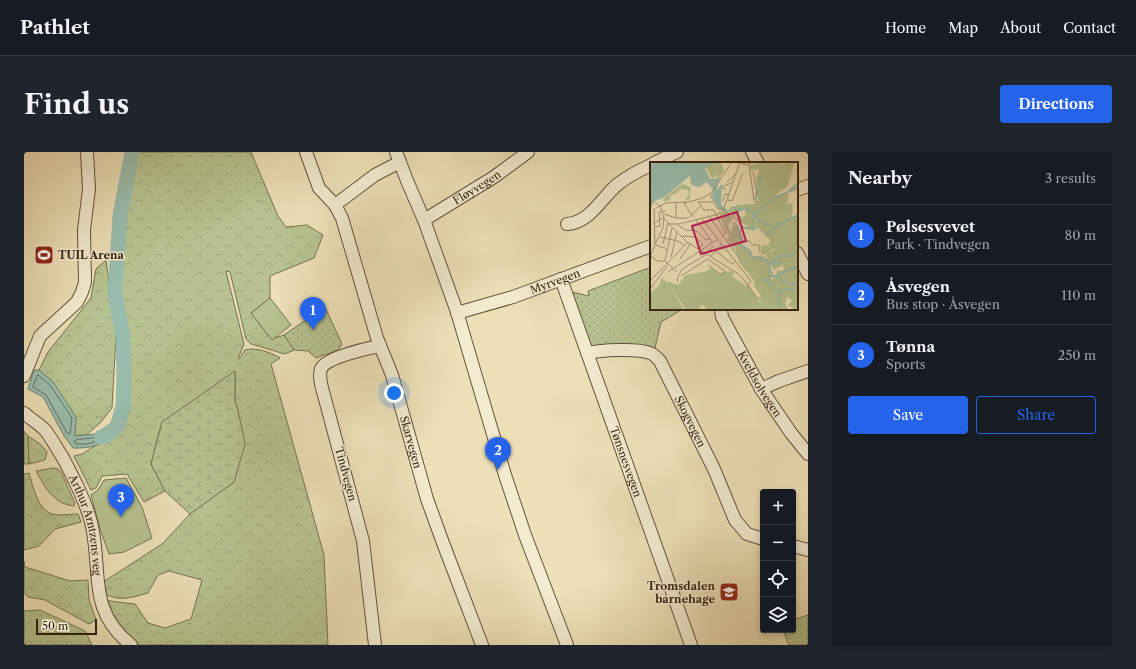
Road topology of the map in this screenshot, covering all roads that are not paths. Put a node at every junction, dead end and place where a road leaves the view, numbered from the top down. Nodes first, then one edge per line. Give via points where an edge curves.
1 (87, 152) edge
2 (306, 152) edge
3 (528, 152) edge
4 (677, 152) edge
5 (752, 152) edge
6 (398, 157) edge
7 (656, 162) edge
8 (757, 162) edge
9 (650, 166) edge
10 (808, 186) edge
11 (798, 190) edge
12 (336, 205) junction
13 (424, 220) junction
14 (567, 224) dead end
15 (650, 246) edge
16 (798, 256) edge
17 (803, 269) edge
18 (561, 279) junction
19 (721, 310) edge
20 (457, 313) junction
21 (380, 346) junction
22 (587, 353) junction
23 (808, 371) edge
24 (24, 376) edge
25 (761, 389) junction
26 (24, 413) edge
27 (808, 454) edge
28 (760, 538) edge
29 (796, 547) edge
30 (808, 550) edge
31 (131, 645) edge
32 (375, 645) edge
33 (482, 645) edge
34 (567, 645) edge
35 (691, 645) edge

1 - 24 street via 89,189 84,230 85,282 74,305 40,336
2 - 12 street, Skarvegen via 319,188
3 - 13 street, Fløyvegen via 494,177
4 - 7 street
5 - 8 street
6 - 12 street
6 - 13 street
9 - 14 street via 621,181 588,215
10 - 11 street
12 - 21 street, Skarvegen
13 - 20 street
15 - 18 street, Myrvegen
16 - 17 street
18 - 20 street, Myrvegen via 513,297
18 - 22 street, Tønsnesvegen
19 - 25 street, Kveldsolvegen via 722,317
20 - 34 street via 505,475
21 - 32 street, Tindvegen via 325,363 320,370 325,399 363,541
21 - 33 street, Skarvegen via 392,375 433,516
22 - 28 street, Skogvegen via 606,350 647,352 660,361 714,469 735,520 747,534
22 - 35 street, Tønsnesvegen
23 - 25 street
25 - 27 street, Kveldsolvegen
26 - 31 street, Arthur Arntzens veg via 44,429 53,441 80,491 93,531 98,593 102,608 113,628
29 - 30 street

